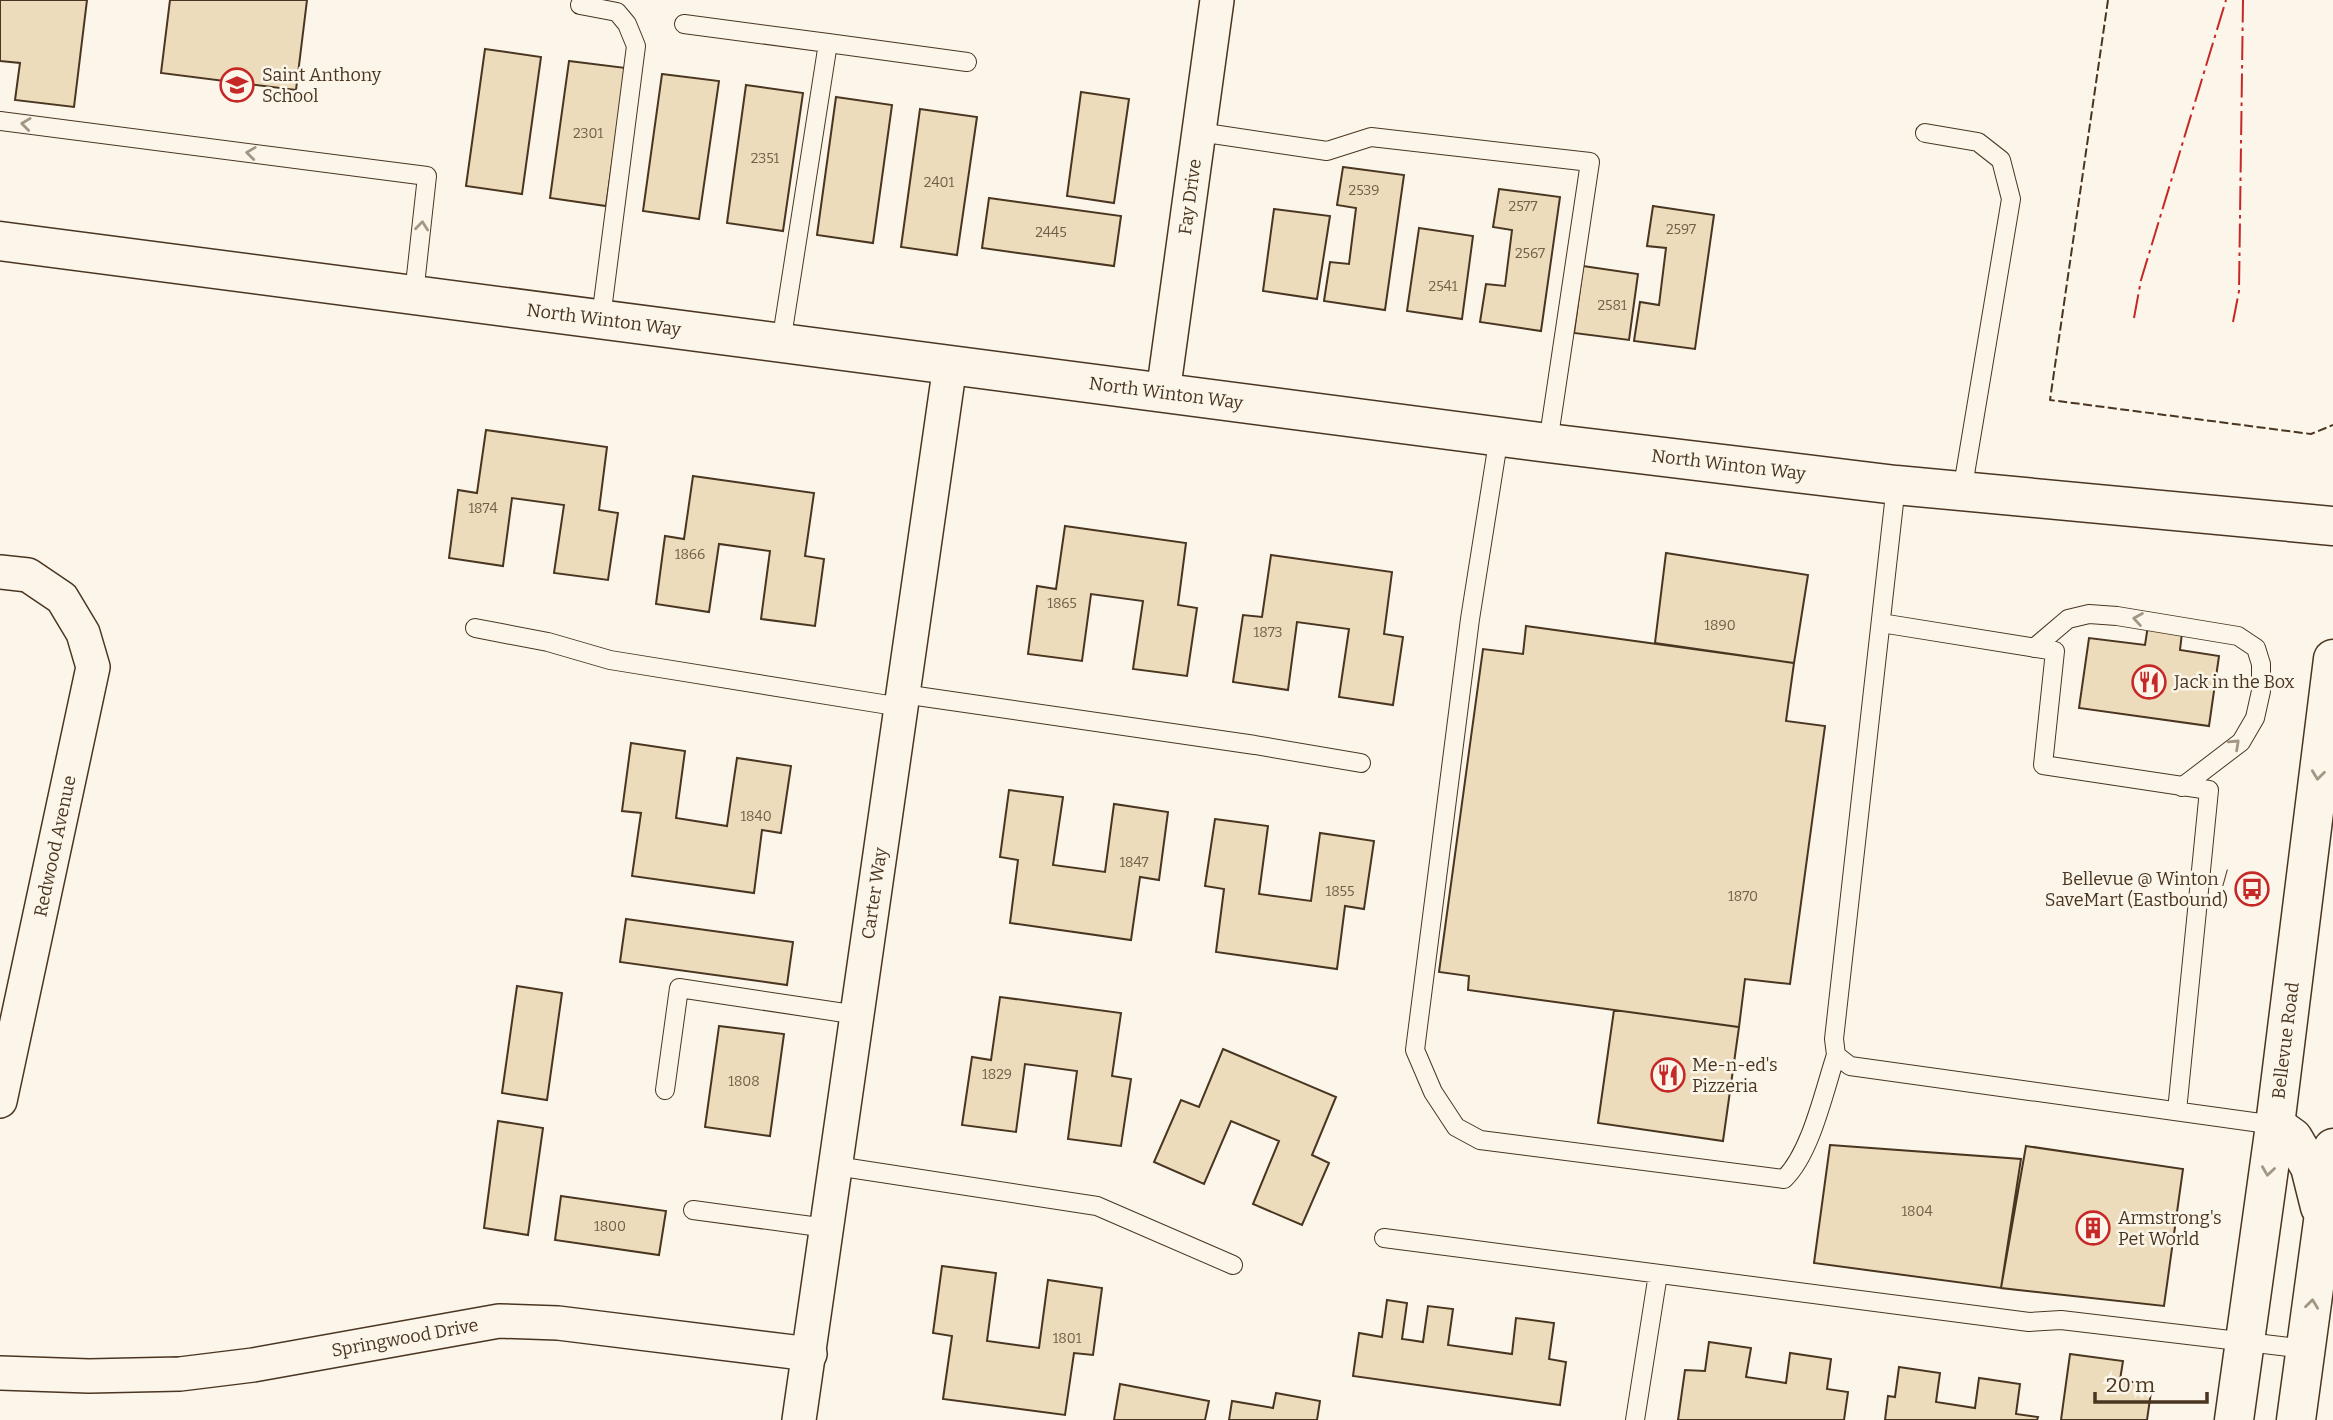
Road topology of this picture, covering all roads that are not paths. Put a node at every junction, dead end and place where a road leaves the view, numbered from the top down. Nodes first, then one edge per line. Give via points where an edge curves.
1 (1217, 0) edge
2 (580, 5) dead end
3 (684, 24) dead end
4 (828, 43) junction
5 (967, 62) dead end
6 (0, 121) edge
7 (1199, 132) junction
8 (1925, 133) dead end
9 (0, 241) edge
10 (414, 294) junction
11 (601, 318) junction
12 (781, 343) junction
13 (950, 365) junction
14 (1163, 393) junction
15 (1499, 436) junction
16 (1548, 443) junction
17 (1896, 485) junction
18 (1962, 492) junction
19 (2333, 526) edge
20 (0, 572) edge
21 (1881, 623) junction
22 (475, 628) dead end
23 (2034, 648) junction
24 (2333, 659) edge
25 (902, 700) junction
26 (1360, 763) dead end
27 (2182, 787) junction
28 (858, 1015) junction
29 (1836, 1055) junction
30 (665, 1090) dead end
31 (0, 1101) edge
32 (2176, 1111) junction
33 (2275, 1125) junction
34 (2333, 1148) edge
35 (836, 1166) junction
36 (693, 1210) dead end
37 (2323, 1219) junction
38 (827, 1228) junction
39 (1384, 1238) dead end
40 (1233, 1265) dead end
41 (1658, 1274) junction
42 (2245, 1342) junction
43 (2306, 1349) junction
44 (810, 1354) junction
45 (0, 1373) edge
46 (799, 1420) edge
47 (1635, 1420) edge
48 (2234, 1420) edge
49 (2296, 1420) edge

1 - 7 street, Fay Drive
2 - 11 lane via 617,12 636,46
3 - 4 lane
4 - 5 lane
4 - 12 lane
10 -> 6 lane via 427,176
7 - 14 street, Fay Drive
7 - 16 lane via 1327,152 1371,137 1590,162
8 - 18 lane via 1978,142 2001,160 2011,199
9 - 10 main road, North Winton Way
10 - 11 main road, North Winton Way
11 - 12 main road, North Winton Way
12 - 13 main road, North Winton Way
13 - 14 main road, North Winton Way
13 - 25 street, Carter Way
14 - 15 main road, North Winton Way
15 - 16 main road, North Winton Way
15 - 29 lane via 1470,619 1415,1050 1433,1092 1456,1127 1480,1140 1784,1179 1804,1152
16 - 17 main road, North Winton Way
17 - 18 main road, North Winton Way
17 - 21 lane
18 - 19 main road, North Winton Way
20 - 31 street, Redwood Avenue via 28,575 62,598 83,633 93,667
21 - 23 lane
21 - 29 lane via 1834,1039
22 - 25 lane via 610,660
23 - 27 lane via 2055,651 2043,765
27 -> 23 lane via 2241,742 2255,718 2261,691 2256,649 2238,636 2089,614 2068,619
24 -> 33 main road, Bellevue Road
25 - 26 lane via 1255,745
25 - 28 street, Carter Way
27 - 32 lane via 2209,790
28 - 30 lane via 679,988
28 - 35 street, Carter Way
29 - 32 lane via 1850,1066
32 - 33 lane
33 - 37 main road via 2293,1138 2309,1167
33 -> 42 main road, Bellevue Road
34 - 37 main road
35 - 38 street, Carter Way
35 - 40 lane via 1097,1206
36 - 38 lane
43 -> 37 main road
38 - 44 street, Carter Way
39 - 41 lane
41 - 42 lane via 2029,1322 2061,1320
41 - 47 lane
42 - 43 lane
42 - 48 main road, Bellevue Road
43 - 49 main road
44 - 45 street, Springwood Drive via 558,1323 499,1321 180,1374
44 - 46 street, Carter Way

